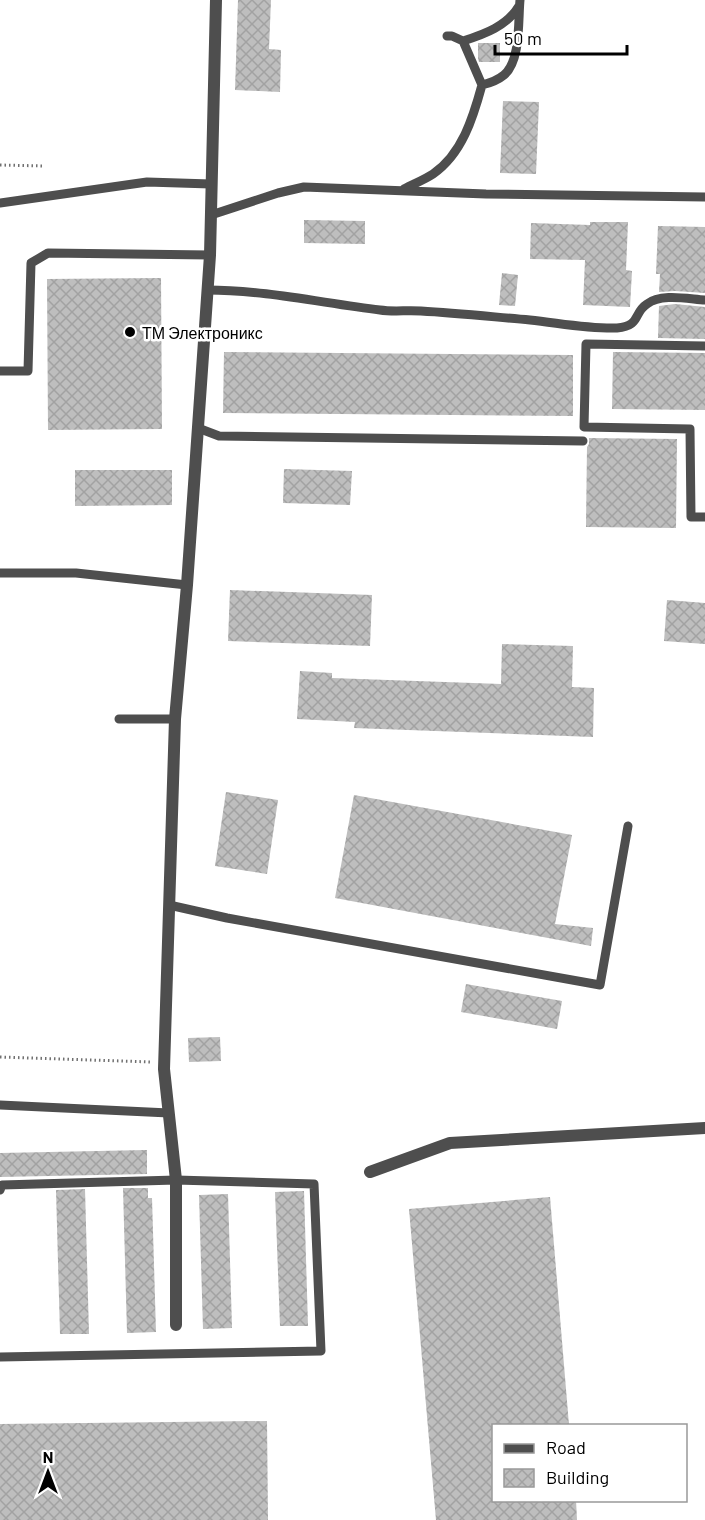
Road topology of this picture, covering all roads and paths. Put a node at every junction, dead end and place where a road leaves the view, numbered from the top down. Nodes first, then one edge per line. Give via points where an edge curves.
1 (216, 0) edge
2 (520, 3) edge
3 (447, 36) dead end
4 (463, 41) junction
5 (482, 85) junction
6 (0, 165) edge
7 (45, 166) dead end
8 (211, 184) junction
9 (402, 191) junction
10 (705, 197) edge
11 (0, 203) edge
12 (210, 216) junction
13 (210, 255) junction
14 (207, 290) junction
15 (705, 300) edge
16 (705, 346) edge
17 (0, 371) edge
18 (198, 428) junction
19 (583, 441) dead end
20 (705, 517) edge
21 (0, 573) edge
22 (187, 585) junction
23 (175, 718) junction
24 (119, 719) dead end
25 (628, 825) dead end
26 (169, 905) junction
27 (0, 1057) edge
28 (165, 1062) junction
29 (0, 1105) edge
30 (169, 1113) junction
31 (705, 1128) edge
32 (370, 1172) dead end
33 (176, 1180) junction
34 (0, 1190) edge
35 (176, 1325) dead end
36 (0, 1356) edge

1 - 8 street
2 - 4 lane via 495,29
2 - 5 lane via 518,37 507,73
3 - 4 lane
4 - 5 lane
5 - 9 lane via 453,157 433,174
6 - 7 path
8 - 11 lane via 147,182
8 - 12 street
9 - 10 lane
9 - 12 lane via 304,187
12 - 13 street
13 - 14 street
13 - 17 lane via 48,253 31,263 28,371
14 - 15 lane via 256,292 386,311 617,328 630,326 645,304 659,298
14 - 18 street
16 - 20 lane via 586,344 584,427 690,429 691,517
18 - 19 lane via 219,436
18 - 22 street
21 - 22 lane via 76,573
22 - 23 street
23 - 24 lane
23 - 26 street
25 - 26 lane via 600,985
26 - 28 street
27 - 28 path
28 - 30 street
29 - 30 lane
30 - 33 street
31 - 32 street via 450,1143
33 - 34 lane via 2,1185
33 - 35 street
33 - 36 lane via 314,1184 321,1351

